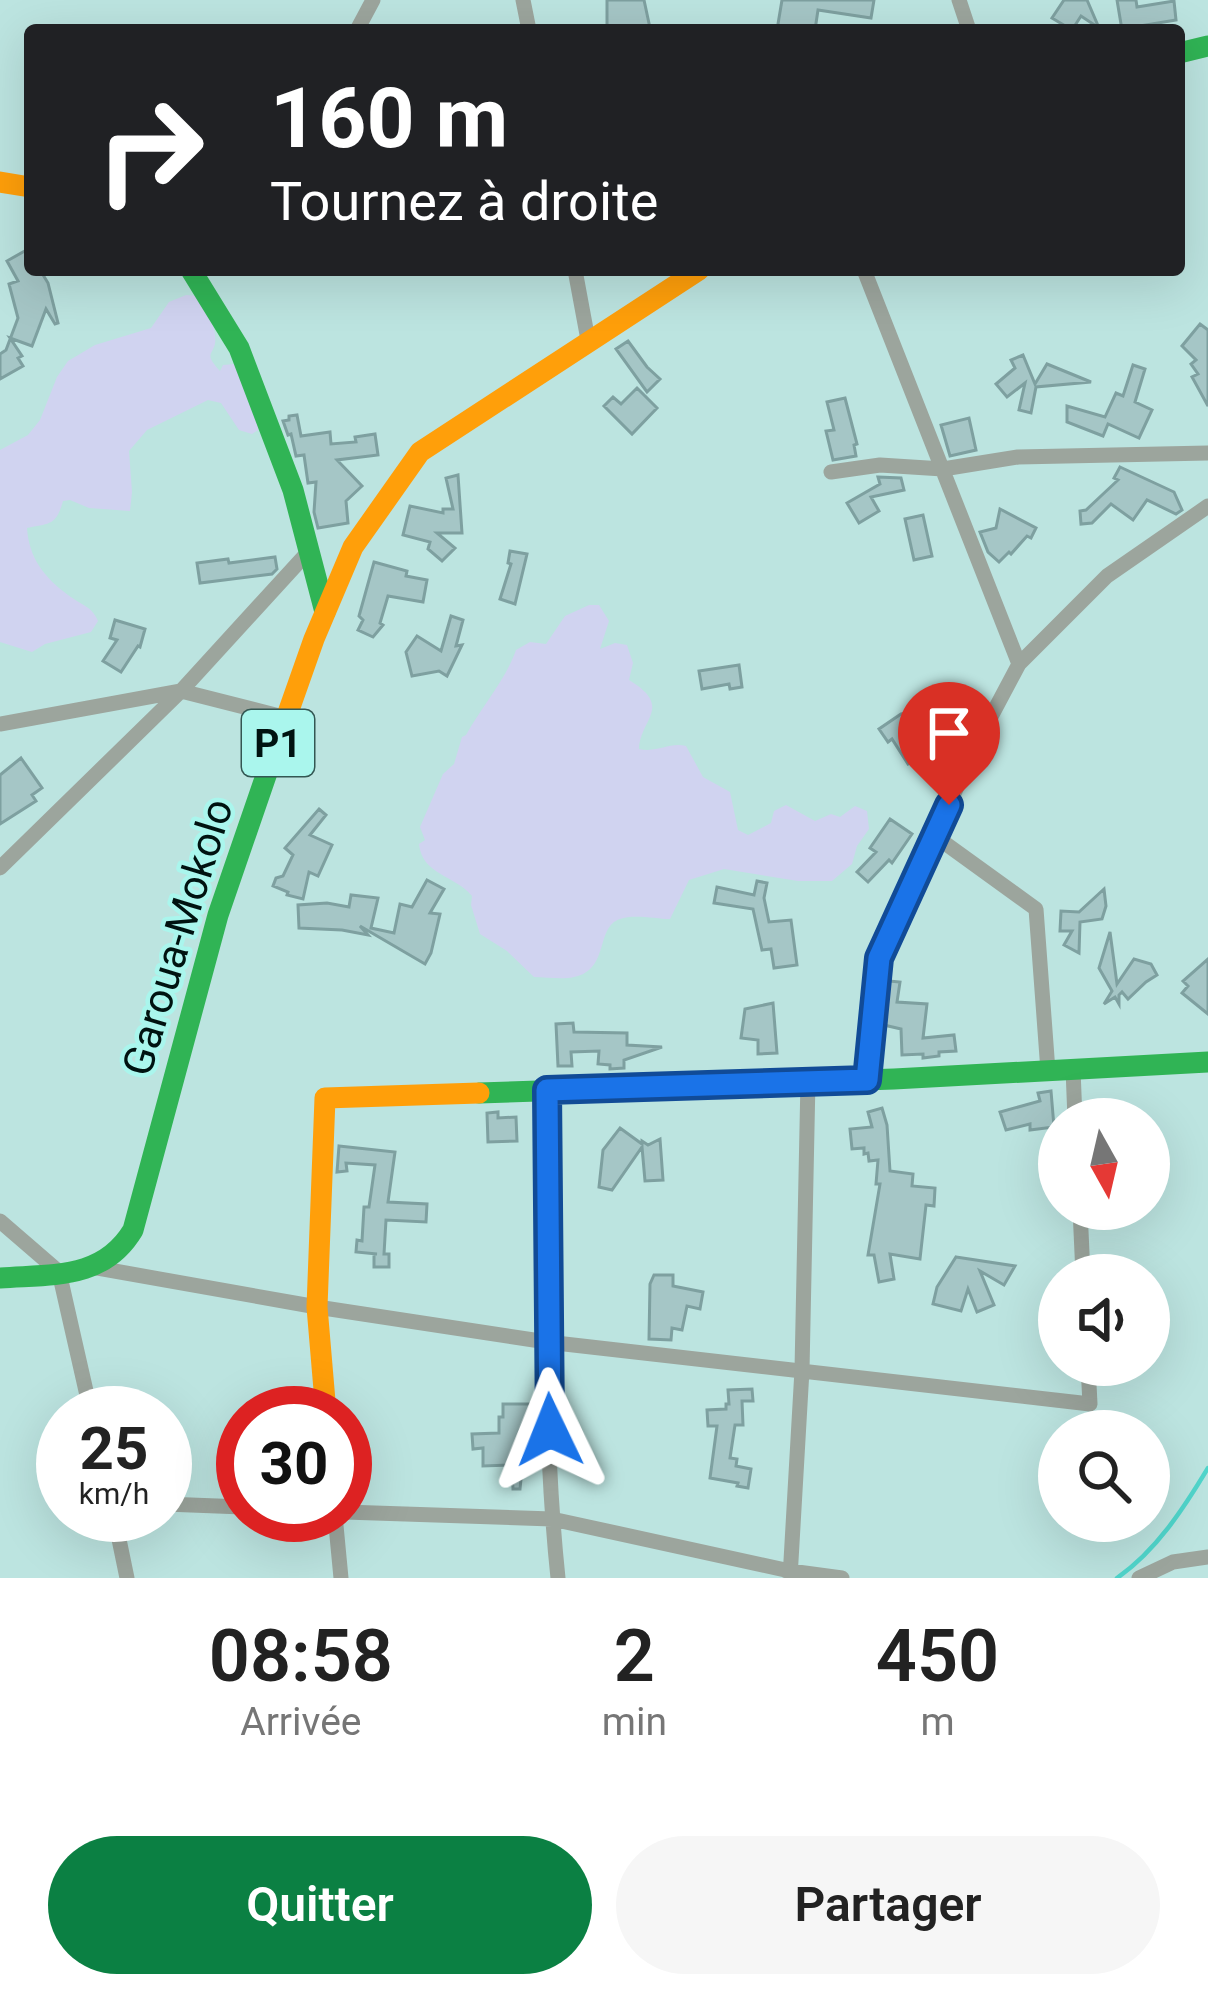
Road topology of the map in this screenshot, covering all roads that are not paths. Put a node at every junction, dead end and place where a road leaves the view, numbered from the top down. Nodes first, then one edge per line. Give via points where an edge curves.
1 (196, 276) edge
2 (575, 276) edge
3 (689, 276) edge
4 (866, 276) edge
5 (588, 340) junction
6 (1208, 453) edge
7 (944, 469) junction
8 (831, 472) dead end
9 (1208, 506) edge
10 (309, 551) junction
11 (325, 612) junction
12 (1019, 664) junction
13 (181, 691) junction
14 (287, 718) junction
15 (0, 724) edge
16 (934, 836) junction
17 (0, 868) edge
18 (1208, 1062) edge
19 (1073, 1070) junction
20 (1048, 1071) junction
21 (808, 1080) junction
22 (867, 1080) junction
23 (547, 1090) junction
24 (1074, 1098) edge
25 (0, 1221) edge
26 (92, 1267) junction
27 (59, 1272) junction
28 (0, 1278) edge
29 (317, 1307) junction
30 (547, 1342) junction
31 (802, 1370) junction
32 (85, 1386) edge
33 (324, 1386) edge
34 (1089, 1386) edge
35 (372, 1513) edge
36 (552, 1519) junction
37 (120, 1542) edge
38 (338, 1542) edge
39 (1208, 1557) edge
40 (790, 1575) edge
41 (127, 1578) edge
42 (341, 1578) edge
43 (558, 1578) edge
44 (842, 1578) edge
45 (1139, 1578) edge

1 - 10 street via 238,348
2 - 5 street
3 - 5 street, Garoua-Mokolo / P1
4 - 7 street
5 - 11 street, Garoua-Mokolo / P1 via 420,452 352,547
6 - 7 street via 1018,457
7 - 8 street
7 - 12 street
9 - 12 street via 1107,576
10 - 11 street
10 - 13 street
11 - 14 street, Garoua-Mokolo / P1
12 - 16 street
13 - 14 street
13 - 15 street
13 - 17 street
14 - 26 street, Garoua-Mokolo / P1 via 218,915 133,1230 110,1259
16 - 20 street via 1036,909
16 - 22 street via 879,958
18 - 19 street
19 - 20 street
19 - 24 street
20 - 22 street
21 - 22 street
21 - 23 street
21 - 31 street
23 - 29 street via 326,1098
23 - 30 street
25 - 27 street
26 - 27 street
26 - 29 street
27 - 28 street
27 - 32 street
29 - 30 street
29 - 33 street
30 - 31 street
30 - 36 street
31 - 34 street via 1090,1404
31 - 40 street
35 - 36 street
36 - 40 street
36 - 43 street
37 - 41 street
38 - 42 street
39 - 45 street
40 - 44 street

